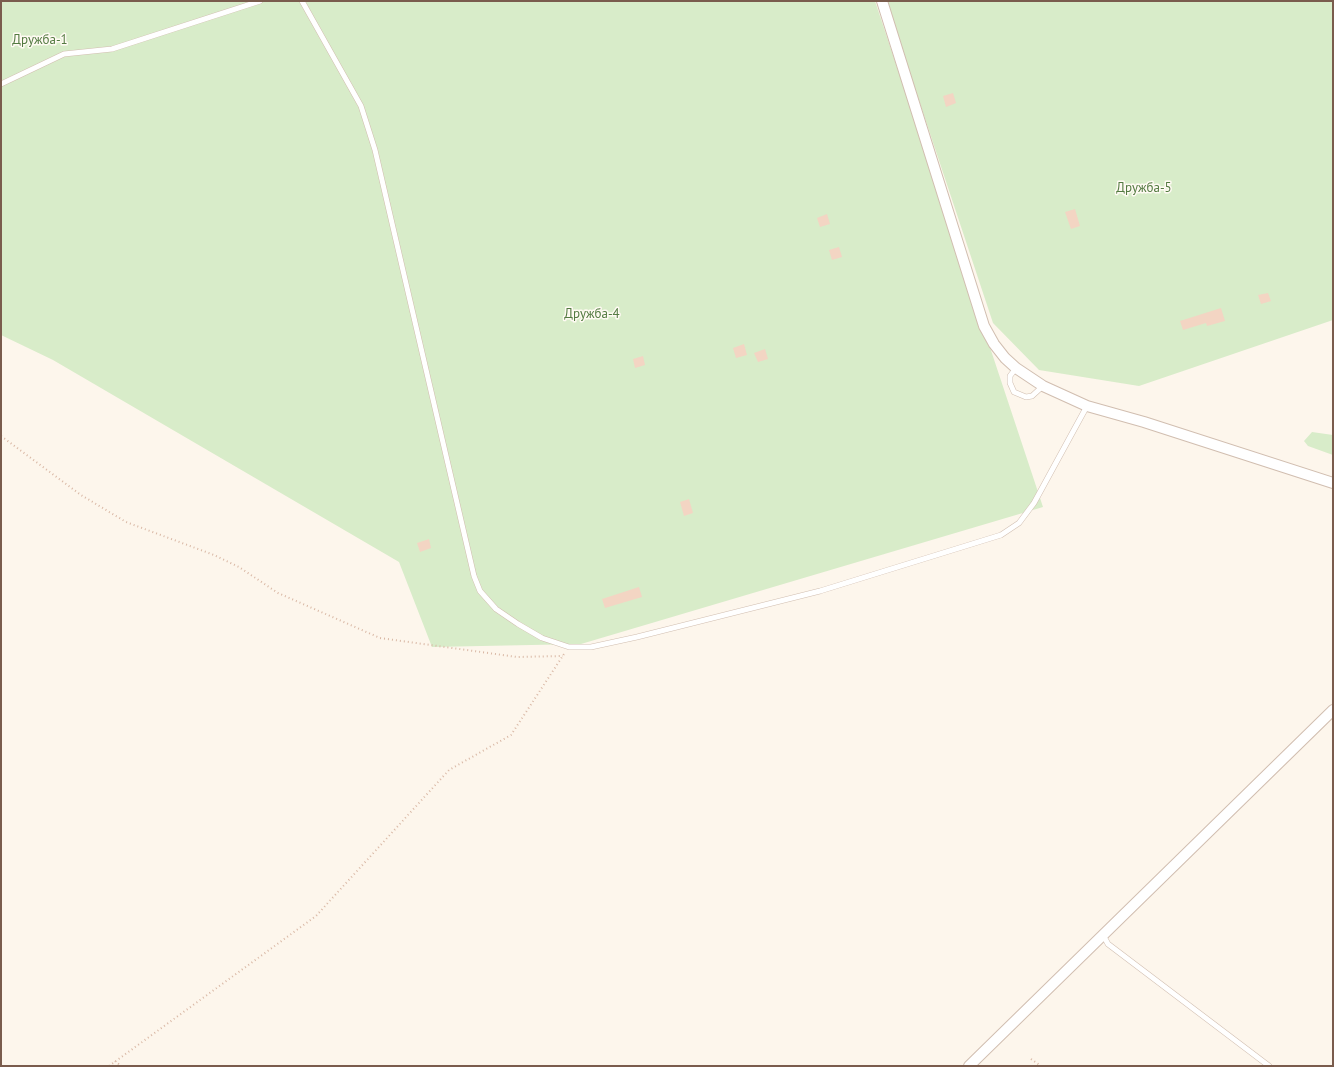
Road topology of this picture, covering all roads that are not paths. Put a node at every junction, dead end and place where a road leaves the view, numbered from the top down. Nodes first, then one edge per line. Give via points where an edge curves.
1 (260, 1) edge
2 (302, 1) edge
3 (882, 1) edge
4 (1, 84) edge
5 (1016, 368) junction
6 (1043, 386) junction
7 (1087, 406) junction
8 (1333, 483) edge
9 (1333, 710) edge
10 (1103, 936) junction
11 (1260, 1060) junction
12 (969, 1066) edge
13 (1257, 1066) edge
14 (1269, 1066) edge

1 - 4 lane via 112,49 64,54
2 - 7 lane via 361,106 375,150 476,581 480,591 496,609 542,638 569,647 591,647 637,637 820,591 1001,535 1019,523 1034,503
3 - 5 street via 984,326 994,344
5 - 6 street
5 - 6 lane via 1010,376 1014,392 1026,397 1032,396
6 - 7 street
7 - 8 street
9 - 10 street
10 - 11 lane via 1108,944
10 - 12 street
11 - 13 lane
11 - 14 lane

